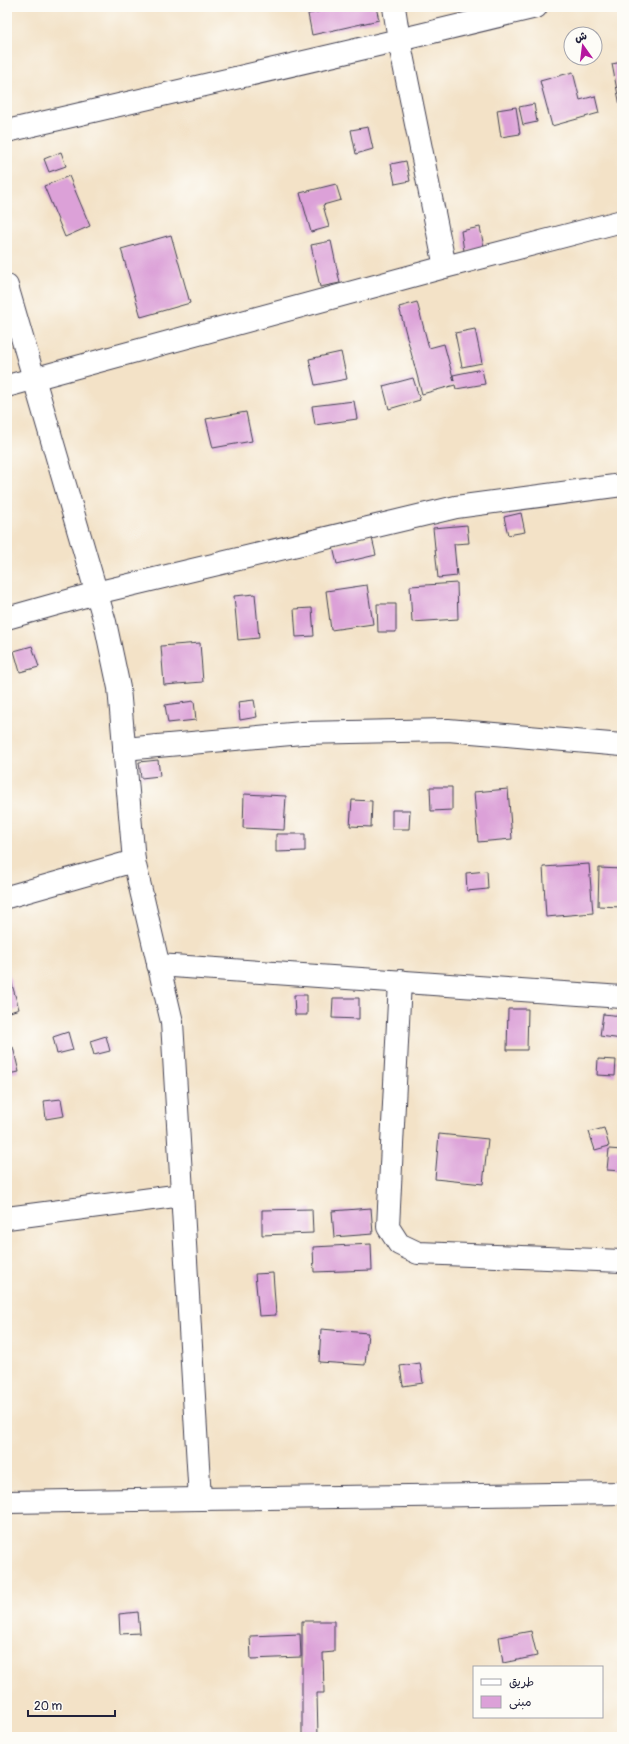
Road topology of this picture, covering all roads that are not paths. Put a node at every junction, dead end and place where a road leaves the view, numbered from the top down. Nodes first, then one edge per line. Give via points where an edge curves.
1 (394, 7) edge
2 (536, 7) edge
3 (399, 40) junction
4 (7, 131) edge
5 (622, 221) edge
6 (445, 267) junction
7 (7, 286) edge
8 (34, 380) junction
9 (7, 386) edge
10 (622, 485) edge
11 (96, 593) junction
12 (7, 618) edge
13 (622, 745) edge
14 (124, 749) junction
15 (134, 861) junction
16 (7, 897) edge
17 (158, 965) junction
18 (400, 981) junction
19 (622, 997) edge
20 (182, 1195) junction
21 (7, 1218) edge
22 (622, 1261) edge
23 (622, 1493) edge
24 (200, 1499) junction
25 (7, 1502) edge

1 - 3 street
2 - 3 street
3 - 4 street
3 - 6 street
5 - 6 street
6 - 8 street
7 - 8 street
8 - 9 street
8 - 11 street
10 - 11 street via 456,507
11 - 12 street
11 - 14 street via 119,688
13 - 14 street via 448,730 302,733
14 - 15 street
15 - 16 street
15 - 17 street
17 - 18 street
17 - 20 street via 172,1022
18 - 19 street
18 - 22 street via 388,1227 399,1244 418,1253
20 - 21 street
20 - 24 street
23 - 24 street
24 - 25 street

